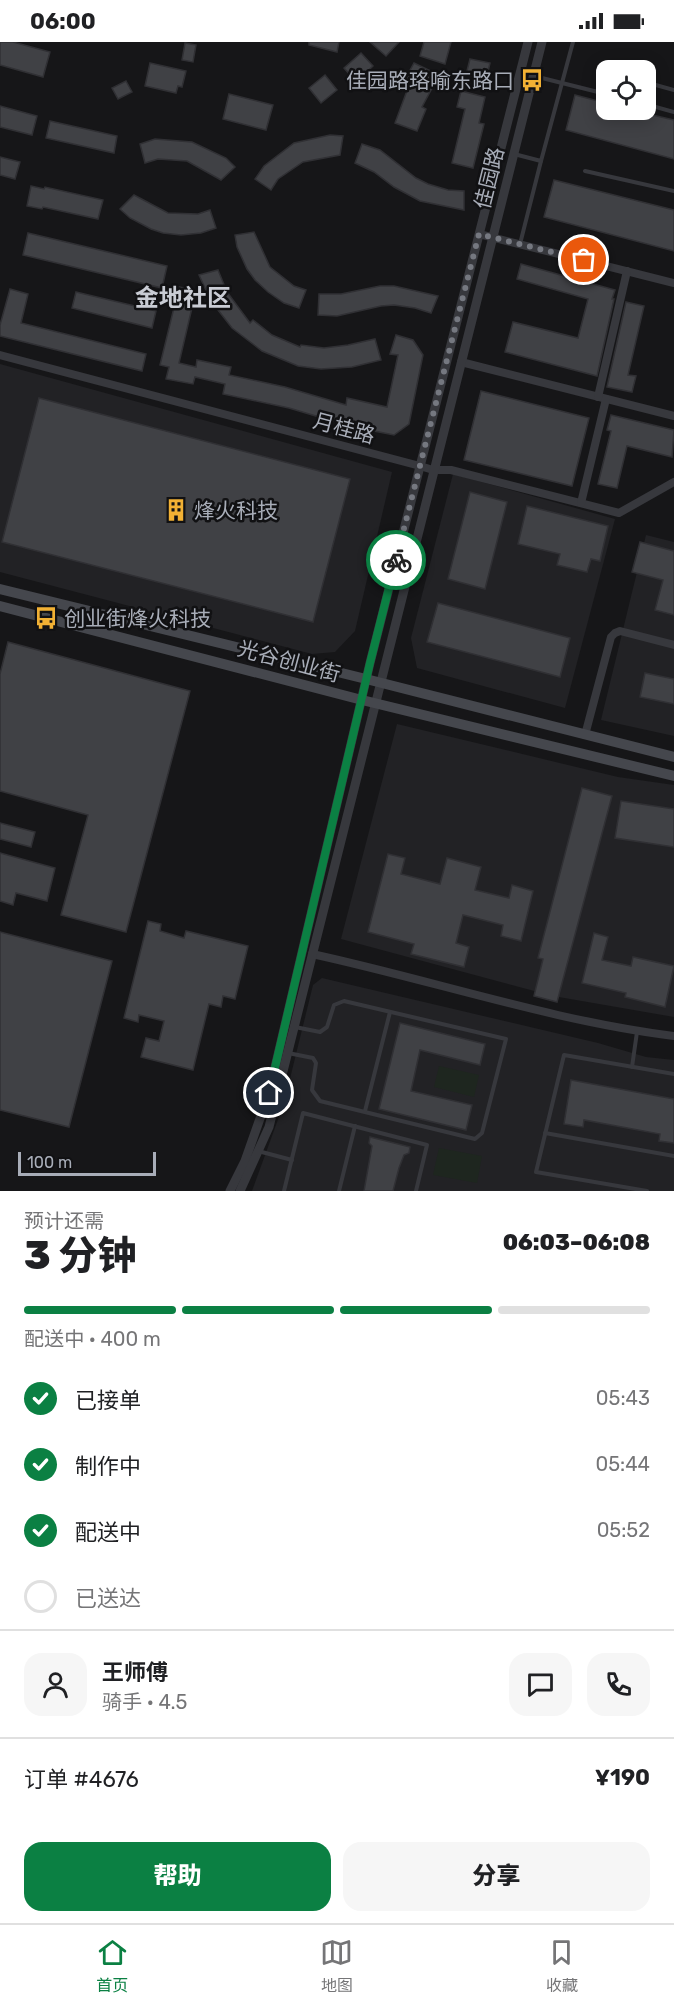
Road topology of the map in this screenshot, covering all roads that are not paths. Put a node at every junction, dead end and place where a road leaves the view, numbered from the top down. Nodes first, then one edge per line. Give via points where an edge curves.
1 (528, 42) edge
2 (542, 42) edge
3 (573, 42) edge
4 (534, 76) junction
5 (562, 83) junction
6 (656, 85) edge
7 (674, 90) edge
8 (596, 92) edge
9 (656, 107) edge
10 (674, 112) edge
11 (514, 154) junction
12 (542, 161) junction
13 (585, 171) dead end
14 (674, 191) edge
15 (479, 234) junction
16 (493, 238) junction
17 (520, 244) junction
18 (627, 271) junction
19 (674, 283) edge
20 (0, 355) edge
21 (461, 362) junction
22 (602, 398) junction
23 (674, 416) edge
24 (420, 466) junction
25 (433, 470) junction
26 (674, 483) edge
27 (581, 503) junction
28 (0, 589) edge
29 (0, 606) edge
30 (674, 645) edge
31 (366, 679) junction
32 (381, 682) junction
33 (362, 700) junction
34 (376, 702) junction
35 (585, 735) junction
36 (674, 757) edge
37 (674, 776) edge
38 (312, 954) junction
39 (390, 1012) junction
40 (294, 1027) junction
41 (637, 1032) junction
42 (674, 1036) edge
43 (287, 1053) junction
44 (632, 1067) junction
45 (674, 1074) edge
46 (365, 1111) junction
47 (355, 1126) junction
48 (545, 1133) junction
49 (258, 1151) junction
50 (674, 1156) edge
51 (292, 1160) junction
52 (230, 1191) edge
53 (240, 1191) edge
54 (284, 1191) edge
55 (339, 1191) edge
56 (416, 1191) edge
57 (647, 1191) edge

1 - 15 street, 佳园路
2 - 4 street, 佳园路
3 - 5 lane
4 - 5 lane
4 - 11 street, 佳园路
5 - 8 lane
5 - 12 lane
6 - 7 lane
9 - 10 lane
11 - 12 lane
11 - 16 street, 佳园路
12 - 17 lane
13 - 14 lane
15 - 16 street
15 - 24 street, 佳园路
16 - 17 street
16 - 21 street, 佳园路
17 - 18 street
18 - 19 street
18 - 22 street
20 - 24 street, 月桂路
21 - 22 street
21 - 25 street, 佳园路
22 - 23 street
22 - 27 street
24 - 25 street, 月桂路
24 - 31 street, 佳园路
25 - 27 street, 月桂路 via 451,470
25 - 32 street, 佳园路
26 - 27 street, 月桂路 via 619,513
28 - 31 main road, 光谷创业街
29 - 33 main road, 光谷创业街
30 - 35 street via 621,631 611,637
31 - 32 main road, 光谷创业街
31 - 33 street, 佳园路
32 - 34 street, 佳园路
32 - 35 main road, 光谷创业街
33 - 34 main road, 光谷创业街
33 - 52 street, 佳园路 via 269,1093
34 - 37 main road, 光谷创业街
34 - 38 street, 佳园路
35 - 36 main road, 光谷创业街
38 - 40 street, 佳园路
38 - 41 street
39 - 40 lane via 344,1001 334,1005 327,1027 320,1032
39 - 46 lane
39 - 46 lane via 506,1039 482,1133 475,1139
40 - 43 street, 佳园路
41 - 42 street
41 - 44 lane
43 - 46 lane via 312,1058 316,1063 312,1090 320,1101
43 - 49 street, 佳园路 via 269,1127
44 - 45 lane
44 - 48 lane via 564,1055
47 - 51 lane via 303,1113
47 - 55 lane
47 - 56 lane via 427,1144
48 - 50 lane
48 - 57 lane via 536,1172
49 - 51 lane
49 - 53 street, 佳园路
51 - 54 lane

